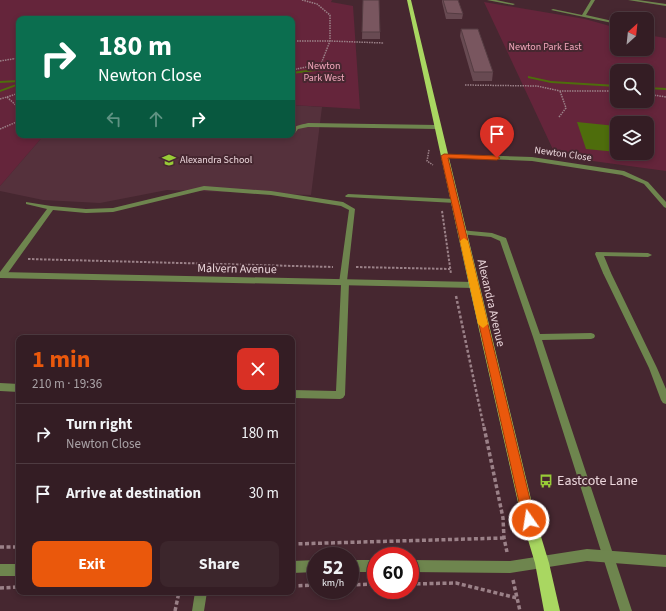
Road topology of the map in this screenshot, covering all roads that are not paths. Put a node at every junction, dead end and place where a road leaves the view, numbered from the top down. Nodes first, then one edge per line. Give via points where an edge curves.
1 (409, 0) edge
2 (489, 0) edge
3 (593, 0) edge
4 (630, 0) edge
5 (513, 4) dead end
6 (666, 5) edge
7 (554, 10) dead end
8 (584, 16) junction
9 (610, 22) edge
10 (437, 127) junction
11 (295, 129) edge
12 (444, 156) junction
13 (348, 196) dead end
14 (455, 201) junction
15 (28, 203) dead end
16 (666, 206) edge
17 (51, 208) junction
18 (462, 232) junction
19 (648, 255) dead end
20 (1, 275) edge
21 (344, 283) junction
22 (474, 285) junction
23 (591, 336) dead end
24 (537, 337) junction
25 (0, 387) edge
26 (16, 388) edge
27 (295, 394) edge
28 (666, 400) edge
29 (609, 557) junction
30 (666, 561) edge
31 (542, 563) junction
32 (307, 566) edge
33 (419, 566) edge
34 (295, 567) edge
35 (0, 570) edge
36 (16, 570) edge
37 (201, 595) edge
38 (198, 611) edge
39 (552, 611) edge
40 (626, 611) edge

1 - 10 main road, Alexandra Avenue
2 - 5 street
3 - 8 street
4 - 6 street
7 - 8 street
8 - 9 street
10 - 11 street via 308,125
10 - 12 main road, Alexandra Avenue
12 - 14 main road, Alexandra Avenue
12 - 16 street, Newton Close via 532,159 624,173 646,183
13 - 14 street
14 - 18 main road, Alexandra Avenue
15 - 17 street
17 - 20 street
17 - 21 street via 113,210 204,188 270,193 343,204 352,209
18 - 22 main road, Alexandra Avenue
18 - 24 street via 492,235 503,240
19 - 28 street via 599,254
20 - 21 street, Malvern Avenue
21 - 22 street, Malvern Avenue
21 - 27 street via 340,395
22 - 31 main road, Alexandra Avenue via 529,520
23 - 24 street
24 - 29 street
25 - 26 street
29 - 30 street
29 - 31 street via 587,555
29 - 40 street
31 - 33 street via 510,567
31 - 39 main road, Alexandra Avenue
32 - 34 street
35 - 36 street
37 - 38 street

